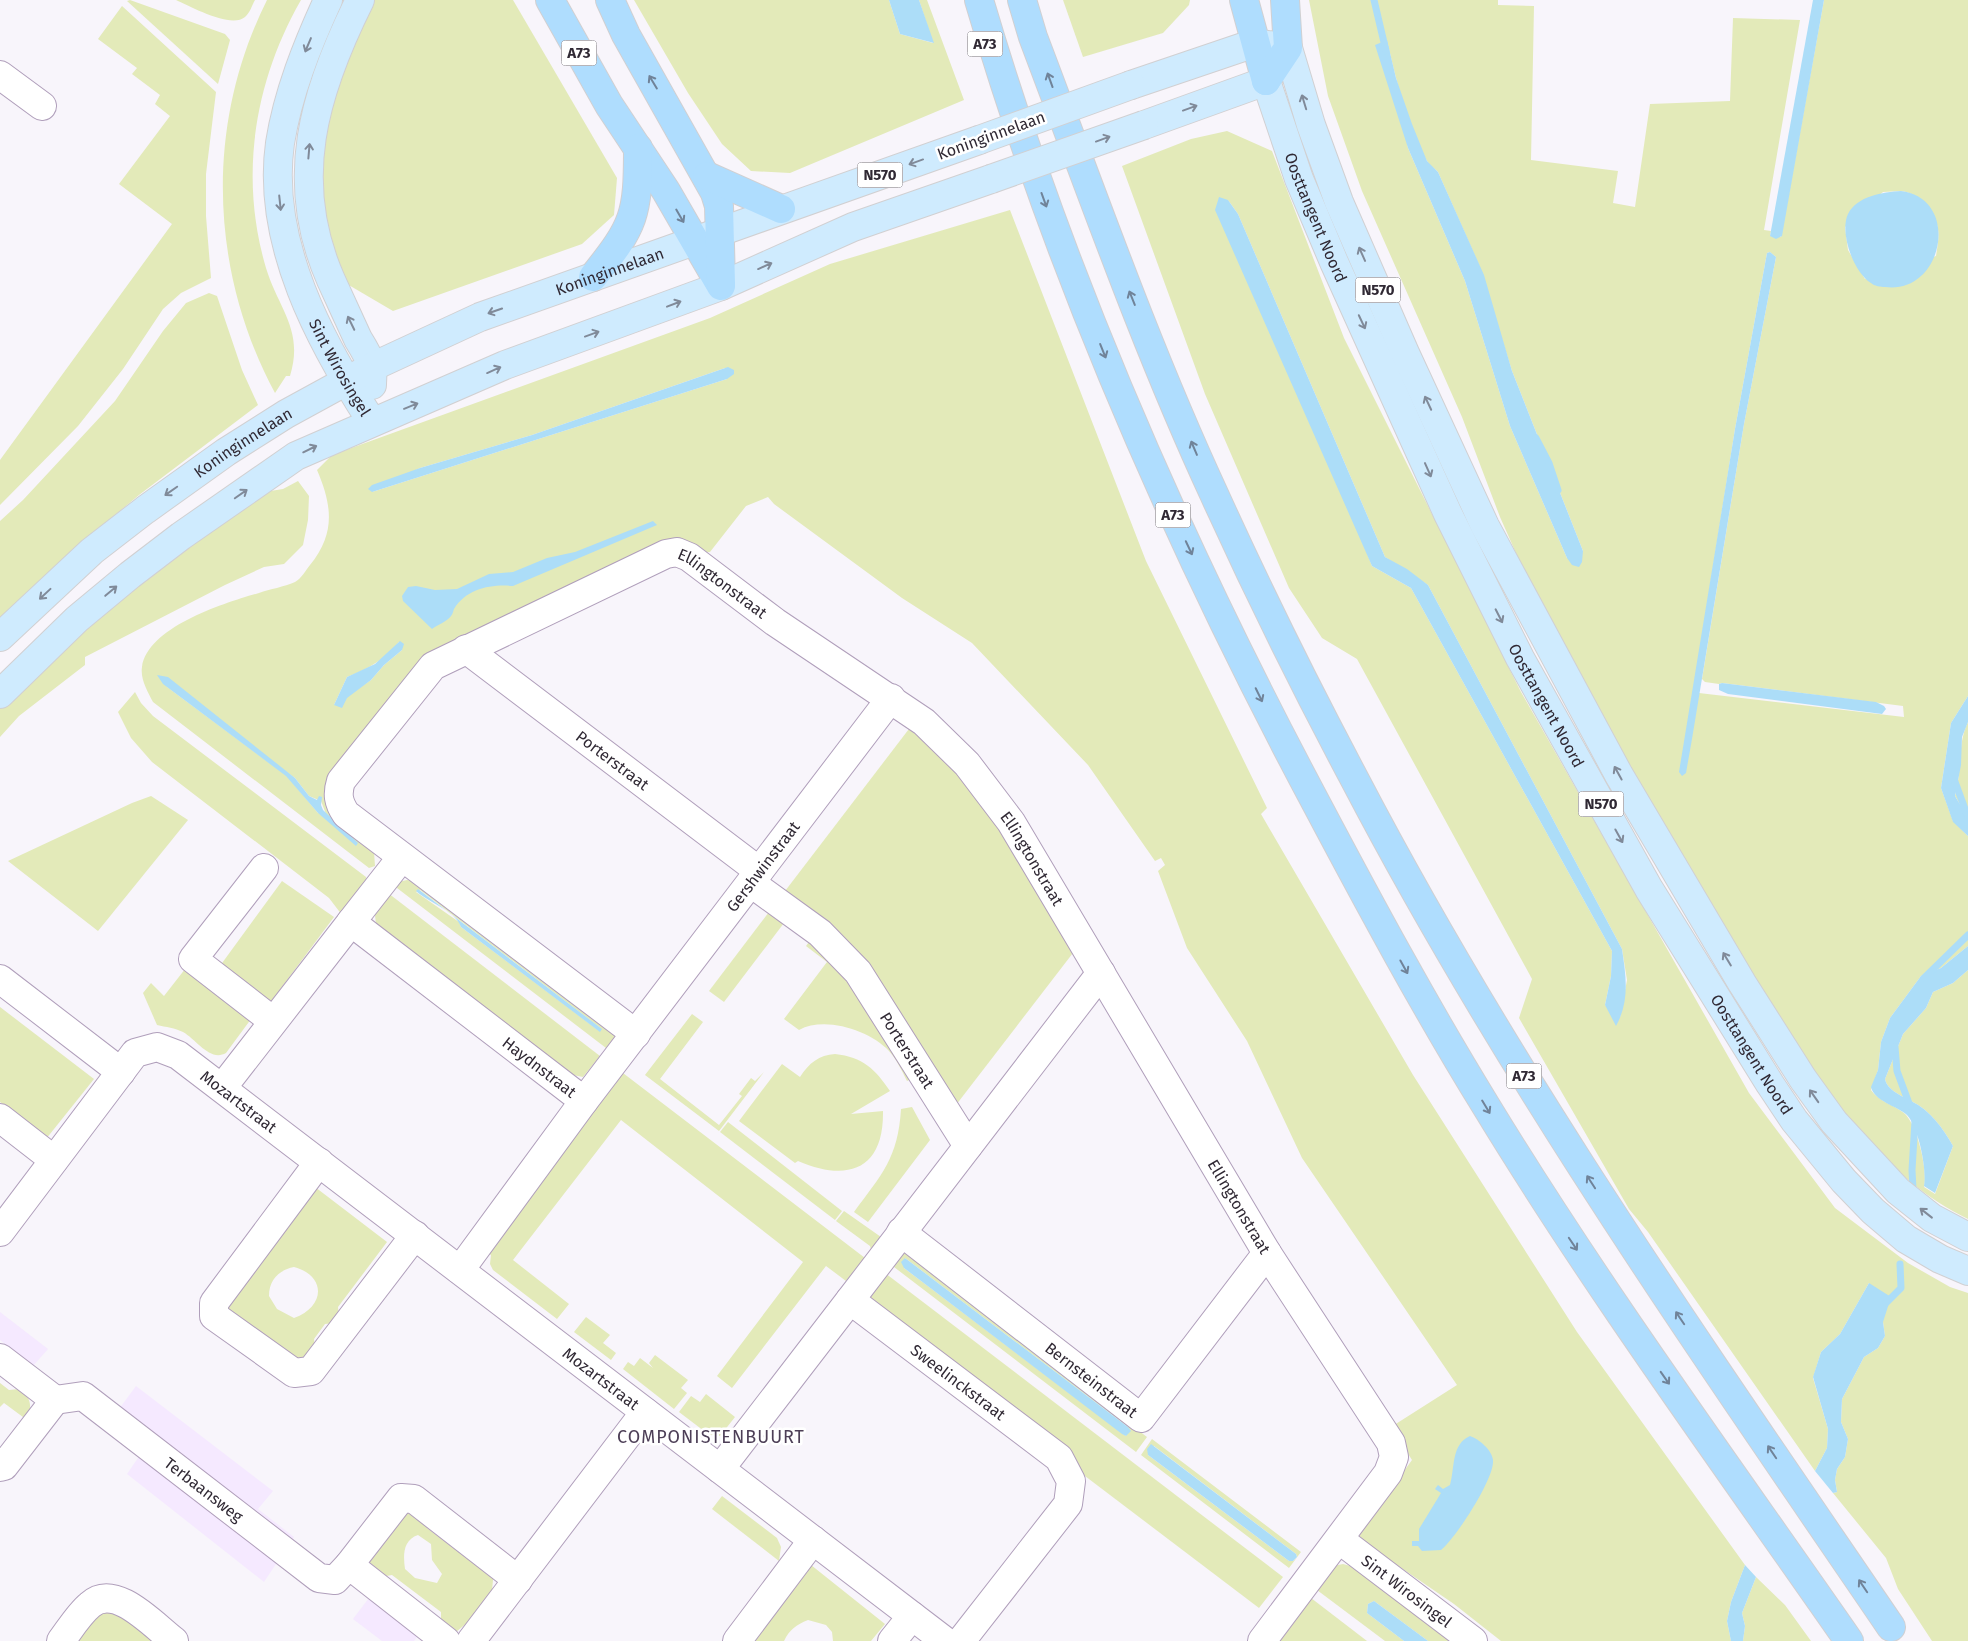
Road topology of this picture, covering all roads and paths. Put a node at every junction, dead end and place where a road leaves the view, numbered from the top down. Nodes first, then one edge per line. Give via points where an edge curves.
1 (328, 0) edge
2 (360, 0) edge
3 (550, 0) edge
4 (610, 0) edge
5 (966, 0) edge
6 (979, 0) edge
7 (1022, 0) edge
8 (1244, 0) edge
9 (1285, 0) edge
10 (1255, 42) junction
11 (1288, 48) junction
12 (0, 75) edge
13 (1266, 81) junction
14 (1005, 88) junction
15 (42, 106) dead end
16 (638, 148) junction
17 (707, 176) junction
18 (782, 209) junction
19 (720, 232) junction
20 (695, 240) junction
21 (592, 277) junction
22 (721, 286) junction
23 (372, 367) junction
24 (345, 381) junction
25 (372, 422) junction
26 (0, 637) edge
27 (466, 649) junction
28 (0, 694) edge
29 (891, 698) junction
30 (402, 857) junction
31 (264, 868) dead end
32 (755, 877) junction
33 (351, 922) junction
34 (1101, 973) junction
35 (0, 980) edge
36 (273, 1021) junction
37 (636, 1034) junction
38 (121, 1072) junction
39 (222, 1088) junction
40 (584, 1101) junction
41 (0, 1118) edge
42 (968, 1146) junction
43 (54, 1160) junction
44 (319, 1162) junction
45 (0, 1232) edge
46 (901, 1232) junction
47 (415, 1235) junction
48 (1968, 1237) edge
49 (1267, 1253) junction
50 (460, 1270) junction
51 (1968, 1271) edge
52 (850, 1300) junction
53 (0, 1358) edge
54 (55, 1400) junction
55 (645, 1412) junction
56 (0, 1466) edge
57 (720, 1469) junction
58 (813, 1540) junction
59 (1340, 1540) junction
60 (349, 1565) junction
61 (518, 1580) junction
62 (912, 1616) junction
63 (1891, 1626) dead end
64 (61, 1641) edge
65 (174, 1641) edge
66 (446, 1641) edge
67 (471, 1641) edge
68 (737, 1641) edge
69 (892, 1641) edge
70 (945, 1641) edge
71 (961, 1641) edge
72 (1262, 1641) edge
73 (1473, 1641) edge
74 (1850, 1641) edge

1 -> 24 main road, Sint Wirosingel via 302,61 288,106 280,145 278,188 291,261
23 -> 2 main road, Sint Wirosingel via 324,262 312,224 308,178 310,136 318,101 334,54
3 - 16 highway, A73
17 -> 4 highway via 626,35
5 - 14 highway, A73
6 - 14 highway, A73
63 -> 7 highway, A73 via 1667,1298 1534,1094 1355,781 1260,591 1186,431 1118,263
8 - 10 highway
9 - 11 highway
10 - 11 main road, Koninginnelaan / N570
10 - 13 highway
10 -> 18 main road, Koninginnelaan / N570, bridge
11 - 13 highway
48 -> 11 main road, Oosttangent Noord / N570 via 1932,1218 1898,1191 1834,1122 1742,983 1619,775 1486,526 1405,353 1339,202
12 - 15 street
22 -> 13 main road, N570, bridge via 853,228
13 -> 51 main road, Oosttangent Noord / N570 via 1299,179 1448,514 1520,658 1649,889 1770,1084 1794,1120 1838,1174 1873,1211 1906,1239
14 -> 74 highway, A73 via 1069,269 1151,469 1261,700 1380,924 1487,1108 1560,1224
16 -> 20 highway, A73
16 - 21 highway via 634,215 627,232
17 - 18 highway
17 - 19 highway via 719,206
18 - 19 main road, Koninginnelaan / N570
19 - 20 main road, Koninginnelaan / N570
19 - 22 highway
20 - 21 main road, Koninginnelaan / N570
20 - 22 highway, A73
21 -> 23 main road, Koninginnelaan / N570 via 480,317
25 -> 22 main road, N570 via 505,365
23 - 24 main road, Koninginnelaan
23 - 25 main road, Sint Wirosingel
24 - 25 main road, Sint Wirosingel
24 -> 26 main road, Koninginnelaan via 226,452 145,510 92,551
28 -> 25 main road via 77,619 181,536 296,456
27 - 29 street, Ellingtonstraat via 666,554 678,552 775,622
27 - 30 street, Ellingtonstraat via 442,661 426,674 341,781 338,798 346,814
27 - 32 street, Porterstraat
29 - 32 street, Gershwinstraat
29 - 34 street, Ellingtonstraat via 948,744 997,800
30 - 33 street
30 - 37 street
31 - 36 street via 193,959
32 - 37 street, Gershwinstraat
32 - 42 street, Porterstraat via 820,933 858,972
33 - 36 street
33 - 40 street, Haydnstraat
34 - 42 street
34 - 49 street, Ellingtonstraat
35 - 38 street
36 - 39 street
37 - 40 street, Gershwinstraat
38 - 39 street, Mozartstraat via 135,1054 157,1047 178,1055
38 - 43 street
39 - 44 street, Mozartstraat
40 - 50 street, Haydnstraat
41 - 43 street
42 - 46 street
43 - 45 street
44 - 47 street, Mozartstraat
44 - 47 street via 214,1303 214,1316 294,1373 310,1371
46 - 49 street, Bernsteinstraat via 1141,1418
46 - 52 street
47 - 50 street, Mozartstraat
49 - 59 street, Ellingtonstraat via 1394,1450 1388,1473
50 - 55 street, Mozartstraat
52 - 57 street
52 - 71 street, Sweelinckstraat via 1059,1458 1071,1481 1068,1504
53 - 54 street
54 - 56 street via 4,1466
54 - 60 street, Terbaansweg via 83,1396 319,1578 335,1580
55 - 57 street, Mozartstraat
55 - 61 street
57 - 58 street, Mozartstraat
58 - 62 street, Mozartstraat
58 - 68 street
59 - 72 street, Ellingtonstraat
59 - 73 street, Sint Wirosingel
60 - 61 street, Terbaansweg via 401,1498 414,1499
60 - 66 street
61 - 67 street
62 - 69 street
62 - 70 street, Mozartstraat
64 - 65 street via 90,1604 104,1596 120,1599

